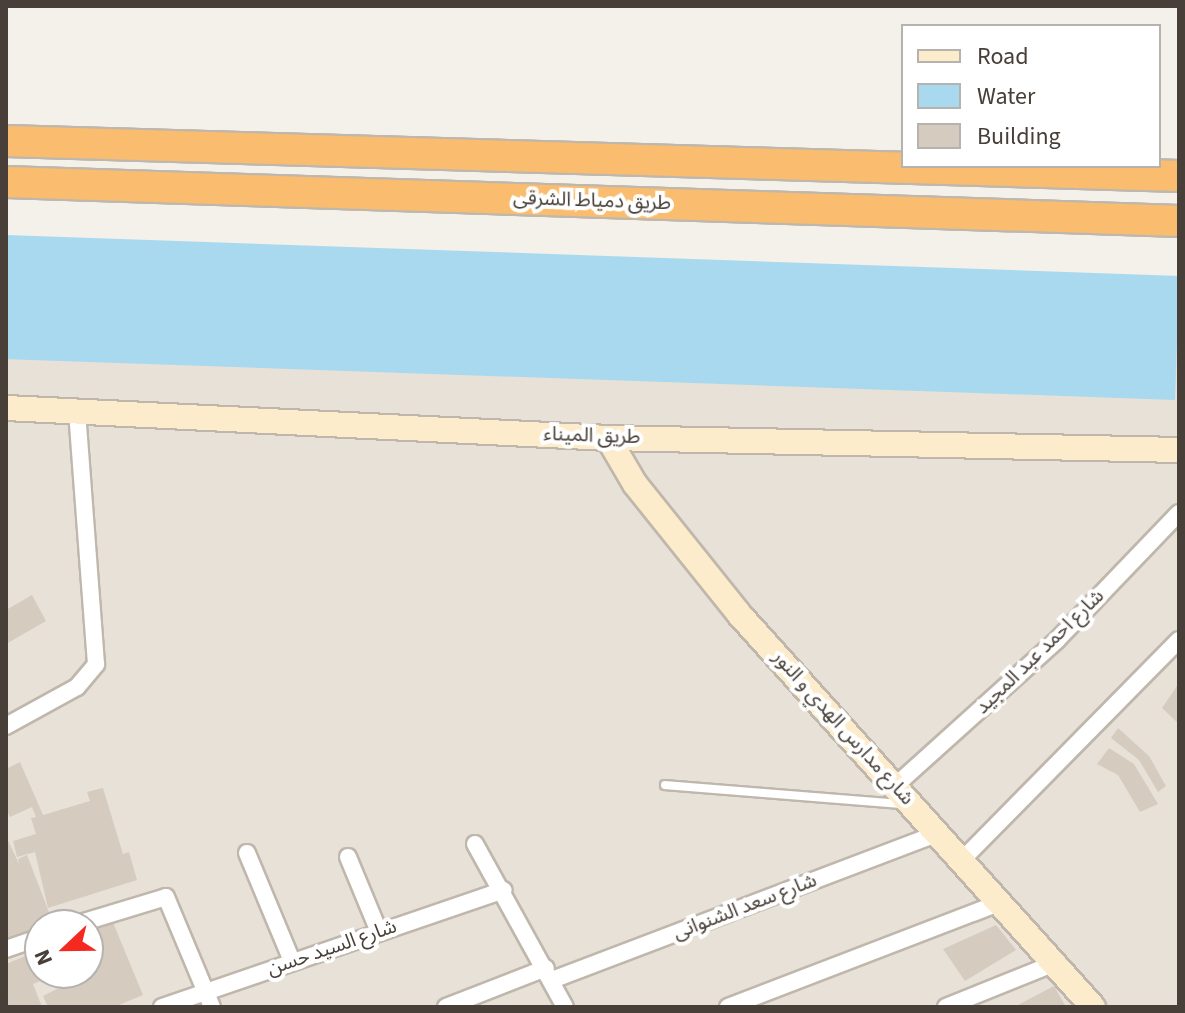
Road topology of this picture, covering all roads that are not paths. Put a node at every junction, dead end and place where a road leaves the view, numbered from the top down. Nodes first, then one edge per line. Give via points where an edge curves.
1 (6, 141) edge
2 (187, 145) junction
3 (901, 167) edge
4 (923, 168) edge
5 (1179, 176) edge
6 (6, 182) edge
7 (186, 188) junction
8 (1179, 221) edge
9 (6, 408) edge
10 (77, 410) junction
11 (608, 438) junction
12 (1179, 450) edge
13 (1179, 513) edge
14 (1179, 640) edge
15 (6, 726) edge
16 (665, 785) dead end
17 (904, 796) junction
18 (938, 833) junction
19 (475, 844) dead end
20 (247, 853) dead end
21 (348, 857) dead end
22 (962, 860) junction
23 (504, 890) junction
24 (1001, 902) junction
25 (104, 916) edge
26 (379, 932) junction
27 (292, 961) junction
28 (1055, 963) junction
29 (549, 974) junction
30 (209, 999) edge
31 (162, 1007) edge
32 (446, 1007) edge
33 (565, 1007) edge
34 (728, 1007) edge
35 (946, 1007) edge
36 (1093, 1007) edge

1 - 2 highway
2 - 3 highway
2 - 7 highway
4 - 5 highway
6 - 7 highway, طريق دمياط الشرقى
7 - 8 highway, طريق دمياط الشرقى
9 - 10 street, طريق الميناء
10 - 11 street, طريق الميناء
10 - 15 street via 96,664 77,687
11 - 12 street, طريق الميناء
11 - 17 street, شارع مدارس الهدي و النور via 635,484 739,614
13 - 17 street, شارع احمد عبد المجيد
14 - 22 street
16 - 17 lane
17 - 18 street, شارع مدارس الهدي و النور
18 - 22 street, شارع مدارس الهدي و النور
18 - 29 street, شارع سعد الشنوانى
19 - 23 street
20 - 27 street
21 - 26 street
22 - 24 street, شارع مدارس الهدي و النور
23 - 26 street, شارع السيد حسن
23 - 29 street
24 - 28 street, شارع مدارس الهدي و النور
24 - 34 street
25 - 30 street via 166,897
26 - 27 street, شارع السيد حسن
27 - 30 street, شارع السيد حسن
28 - 35 street
28 - 36 street, شارع مدارس الهدي و النور
29 - 32 street, شارع سعد الشنوانى
29 - 33 street
30 - 31 street, شارع السيد حسن

